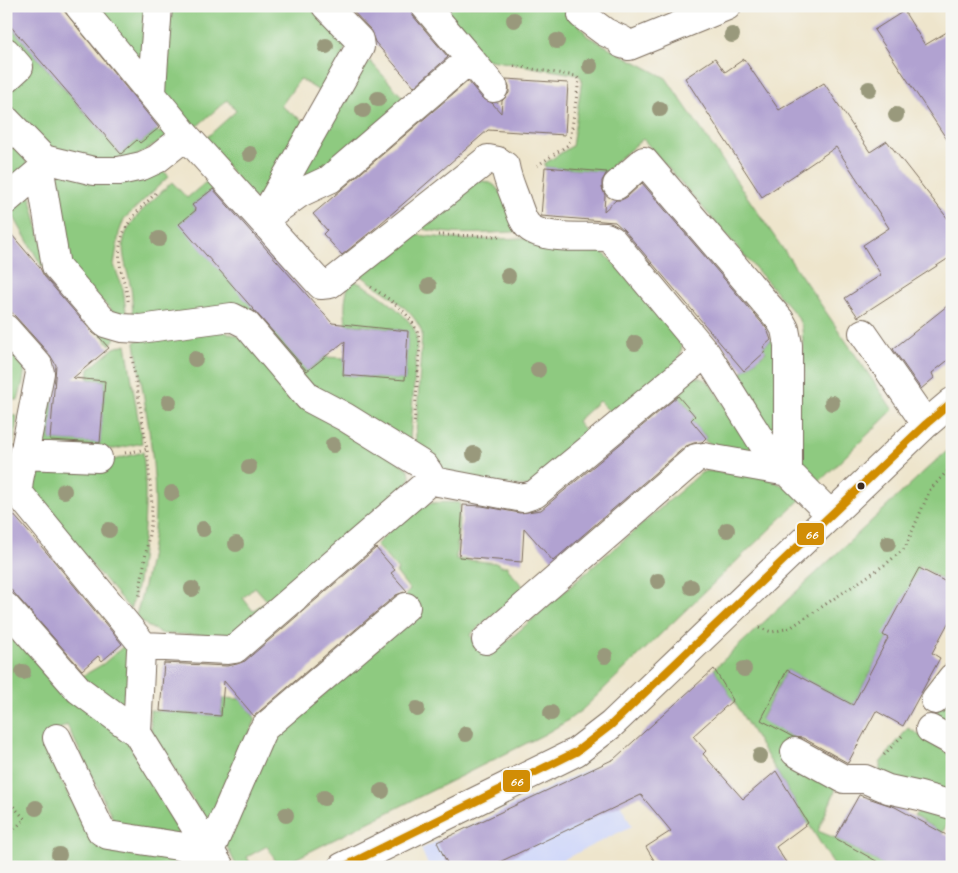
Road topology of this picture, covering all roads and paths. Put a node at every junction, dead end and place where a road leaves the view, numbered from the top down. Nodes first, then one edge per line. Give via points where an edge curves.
1 (79, 6) edge
2 (158, 6) edge
3 (326, 6) edge
4 (425, 6) edge
5 (727, 6) edge
6 (582, 15) dead end
7 (6, 52) edge
8 (472, 61) junction
9 (6, 79) edge
10 (494, 88) dead end
11 (152, 95) junction
12 (6, 120) edge
13 (186, 136) junction
14 (42, 165) junction
15 (510, 184) junction
16 (616, 185) dead end
17 (158, 191) dead end
18 (6, 200) edge
19 (262, 220) junction
20 (401, 228) junction
21 (538, 232) junction
22 (350, 268) junction
23 (129, 328) junction
24 (6, 329) edge
25 (863, 333) dead end
26 (706, 353) junction
27 (952, 402) edge
28 (926, 424) junction
29 (24, 455) junction
30 (98, 458) dead end
31 (412, 458) junction
32 (952, 466) edge
33 (788, 472) junction
34 (428, 480) junction
35 (831, 515) junction
36 (6, 607) edge
37 (406, 607) dead end
38 (125, 622) junction
39 (759, 628) dead end
40 (486, 640) dead end
41 (144, 646) junction
42 (952, 678) edge
43 (935, 700) joint
44 (137, 734) junction
45 (57, 738) dead end
46 (795, 752) dead end
47 (865, 779) junction
48 (952, 805) edge
49 (6, 812) edge
50 (6, 826) edge
51 (6, 854) edge
52 (215, 859) edge
53 (18, 867) edge
54 (342, 867) edge

1 - 11 street
2 - 11 street
3 - 19 street via 359,40 360,46
4 - 8 street
5 - 6 street via 629,46
7 - 9 street via 19,67
8 - 10 street
8 - 15 path via 576,76 579,80 568,145
8 - 19 street via 330,179 300,193
11 - 13 street
12 - 14 street
13 - 14 street via 157,159 124,170 108,172
13 - 19 street
14 - 18 street
14 - 23 street via 56,266 105,323
15 - 20 street via 505,166 488,159
15 - 21 street via 524,219
16 - 33 street via 644,162 780,320 788,345
17 - 23 path via 124,228 120,238 120,265 127,288
19 - 22 street via 322,285 330,284
20 - 21 path via 465,236
20 - 22 street
21 - 26 street via 612,240
22 - 31 path via 360,280 404,312 419,335
23 - 31 street via 232,317 239,319 309,398
23 - 38 path via 152,505 141,591
24 - 29 street via 38,365 40,373
25 - 28 street
26 - 33 street via 765,446
26 - 34 street via 535,494 523,498
27 - 28 street
28 - 35 street
29 - 30 street
29 - 38 street via 18,490 21,496
31 - 34 street via 424,466 429,473
32 - 39 path via 930,490 905,548 886,564 790,628 772,632
33 - 35 street
33 - 40 street via 696,458
34 - 41 street via 235,648
35 - 54 street via 611,725 576,752
36 - 44 street via 79,690
37 - 52 street via 260,733
38 - 41 street
41 - 44 street via 140,658
42 - 43 street
43 - 47 path
44 - 52 street
45 - 52 street via 101,831
46 - 47 street via 844,779
47 - 48 street via 888,789
49 - 50 path via 13,806 25,819 11,832
51 - 53 path

